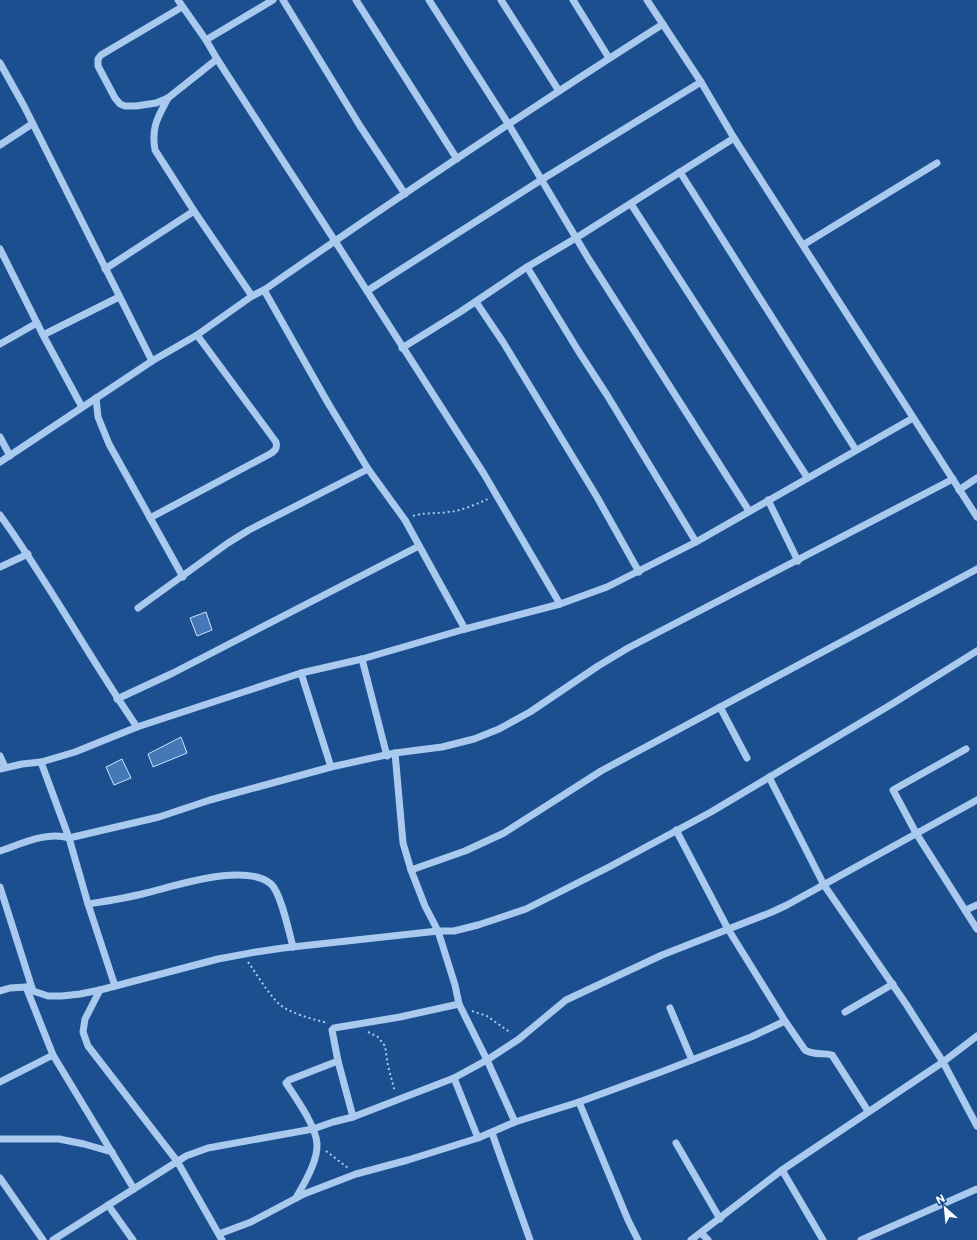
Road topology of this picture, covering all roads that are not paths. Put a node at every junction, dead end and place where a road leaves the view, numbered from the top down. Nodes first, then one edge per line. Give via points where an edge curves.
1 (178, 0) edge
2 (273, 0) edge
3 (283, 0) edge
4 (356, 0) edge
5 (428, 0) edge
6 (501, 0) edge
7 (573, 0) edge
8 (648, 0) edge
9 (182, 7) junction
10 (663, 24) junction
11 (206, 40) junction
12 (609, 58) junction
13 (217, 60) junction
14 (0, 64) edge
15 (701, 82) junction
16 (559, 91) junction
17 (168, 98) junction
18 (32, 124) junction
19 (509, 125) junction
20 (734, 138) junction
21 (0, 145) edge
22 (457, 159) junction
23 (937, 162) dead end
24 (680, 172) junction
25 (542, 180) junction
26 (405, 194) junction
27 (631, 204) junction
28 (194, 211) junction
29 (576, 238) junction
30 (335, 240) junction
31 (803, 245) junction
32 (0, 249) edge
33 (527, 267) junction
34 (105, 269) junction
35 (264, 290) junction
36 (367, 291) junction
37 (252, 296) junction
38 (119, 297) junction
39 (476, 302) junction
40 (37, 323) junction
41 (197, 334) junction
42 (43, 335) junction
43 (0, 344) edge
44 (402, 348) junction
45 (152, 362) junction
46 (96, 398) junction
47 (82, 407) junction
48 (913, 418) junction
49 (0, 437) edge
50 (856, 450) junction
51 (10, 456) junction
52 (0, 462) edge
53 (368, 469) junction
54 (807, 477) junction
55 (977, 478) edge
56 (953, 479) junction
57 (959, 490) junction
58 (768, 500) junction
59 (749, 511) junction
60 (0, 515) edge
61 (977, 517) edge
62 (150, 518) junction
63 (696, 542) junction
64 (420, 546) junction
65 (28, 554) junction
66 (798, 561) junction
67 (0, 567) edge
68 (977, 569) edge
69 (639, 572) junction
70 (183, 577) junction
71 (560, 604) junction
72 (138, 608) dead end
73 (465, 629) junction
74 (977, 651) edge
75 (362, 659) junction
76 (301, 673) junction
77 (117, 699) junction
78 (720, 707) junction
79 (137, 727) junction
80 (966, 749) dead end
81 (395, 754) junction
82 (0, 756) edge
83 (387, 756) junction
84 (748, 758) dead end
85 (41, 762) junction
86 (330, 767) junction
87 (2, 768) edge
88 (770, 777) junction
89 (977, 800) edge
90 (676, 830) junction
91 (916, 832) junction
92 (69, 838) junction
93 (0, 851) edge
94 (411, 870) junction
95 (824, 885) junction
96 (0, 887) edge
97 (88, 904) junction
98 (977, 905) edge
99 (966, 910) junction
100 (728, 929) junction
101 (977, 929) edge
102 (438, 932) junction
103 (293, 947) junction
104 (893, 984) junction
105 (115, 986) junction
106 (26, 987) junction
107 (100, 990) junction
108 (0, 991) edge
109 (33, 991) junction
110 (459, 1004) junction
111 (670, 1008) dead end
112 (845, 1012) dead end
113 (785, 1021) junction
114 (977, 1036) edge
115 (53, 1055) junction
116 (487, 1060) junction
117 (692, 1060) junction
118 (338, 1061) junction
119 (944, 1062) junction
120 (454, 1078) junction
121 (0, 1082) edge
122 (579, 1102) junction
123 (868, 1111) junction
124 (353, 1117) junction
125 (515, 1122) junction
126 (977, 1126) edge
127 (314, 1129) junction
128 (492, 1133) junction
129 (478, 1138) junction
130 (0, 1139) edge
131 (676, 1143) dead end
132 (112, 1152) junction
133 (177, 1161) junction
134 (782, 1170) junction
135 (0, 1178) edge
136 (977, 1188) edge
137 (134, 1189) junction
138 (296, 1198) junction
139 (108, 1205) junction
140 (720, 1219) junction
141 (701, 1233) junction
142 (220, 1237) edge
143 (44, 1240) edge
144 (53, 1240) edge
145 (133, 1240) edge
146 (530, 1240) edge
147 (638, 1240) edge
148 (691, 1240) edge
149 (708, 1240) edge
150 (823, 1240) edge
151 (861, 1240) edge

1 - 9 street
2 - 11 street
3 - 26 street
4 - 22 street
5 - 19 street
6 - 16 street
7 - 12 street
8 - 10 street
9 - 11 street
9 - 17 street via 101,55 97,62 111,92 120,104 146,105
10 - 12 street
10 - 15 street
11 - 13 street
12 - 16 street
13 - 17 street
13 - 30 street
14 - 18 street
15 - 20 street
15 - 25 street
16 - 19 street
17 - 28 street via 154,128 155,150
18 - 21 street
18 - 34 street
19 - 22 street
19 - 25 street
20 - 24 street
20 - 31 street
22 - 26 street
23 - 31 street
24 - 27 street
24 - 50 street
25 - 29 street
25 - 36 street
26 - 30 street
27 - 29 street
27 - 54 street
28 - 34 street
28 - 37 street
29 - 33 street
29 - 59 street
30 - 35 street
30 - 36 street
31 - 48 street
32 - 40 street
33 - 39 street
33 - 63 street
34 - 38 street
35 - 37 street
35 - 53 street
36 - 44 street
37 - 41 street
38 - 42 street
38 - 45 street
39 - 44 street
39 - 69 street via 597,497
40 - 42 street
40 - 43 street
41 - 45 street
41 - 62 street via 277,446 268,456
42 - 47 street
44 - 71 street via 496,495
45 - 46 street
46 - 47 street
46 - 62 street via 103,431
47 - 51 street
48 - 50 street
48 - 56 street
49 - 51 street
50 - 54 street
51 - 52 street
53 - 64 street via 405,520
53 - 70 street via 249,530
54 - 58 street
55 - 57 street
56 - 57 street
56 - 66 street
57 - 61 street
58 - 59 street
58 - 66 street
59 - 63 street
60 - 65 street
62 - 70 street
63 - 69 street
64 - 73 street
64 - 77 street
65 - 67 street
65 - 77 street
66 - 81 street via 613,656 530,712 499,729 474,739 442,747
68 - 78 street
69 - 71 street
70 - 72 street
71 - 73 street
73 - 75 street
74 - 88 street
75 - 76 street
75 - 83 street
76 - 79 street
76 - 86 street
77 - 79 street
78 - 84 street
78 - 94 street via 601,771 504,833 458,854
79 - 85 street via 75,752
80 - 91 street via 893,790
81 - 83 street
81 - 94 street via 403,842
82 - 87 street
83 - 86 street
85 - 87 street
85 - 92 street
86 - 92 street via 159,817
88 - 90 street
88 - 95 street
89 - 91 street
90 - 100 street
90 - 102 street via 526,909 454,932
91 - 95 street
91 - 99 street
92 - 93 street via 60,835 50,836
92 - 97 street
94 - 102 street
95 - 100 street via 772,912
95 - 104 street
96 - 109 street
97 - 103 street via 224,875 263,878 272,885 282,905
97 - 105 street
98 - 99 street
99 - 101 street
100 - 113 street
100 - 116 street via 662,955 566,1000 519,1039
102 - 103 street
102 - 110 street via 454,979
103 - 105 street via 218,959
104 - 112 street
104 - 119 street
105 - 107 street
106 - 108 street
106 - 109 street
106 - 115 street
107 - 109 street via 62,996 48,996
107 - 133 street via 85,1019 83,1032 88,1046
110 - 116 street
110 - 118 street via 334,1028 332,1032
111 - 117 street
113 - 117 street
113 - 123 street via 809,1053 832,1055
114 - 119 street
115 - 121 street
115 - 132 street
116 - 120 street
116 - 125 street
117 - 122 street
118 - 124 street
118 - 127 street via 287,1082
119 - 123 street
119 - 126 street
120 - 124 street
120 - 129 street
122 - 125 street
122 - 147 street
123 - 134 street
124 - 127 street
125 - 128 street
127 - 133 street via 208,1148
127 - 138 street via 317,1144 311,1168
128 - 129 street
128 - 146 street
129 - 138 street via 356,1174
130 - 132 street via 59,1139
131 - 140 street
132 - 137 street
133 - 137 street
133 - 142 street
134 - 140 street
134 - 150 street
135 - 143 street
136 - 151 street
137 - 139 street
138 - 142 street
139 - 144 street
139 - 145 street
140 - 141 street
141 - 148 street
141 - 149 street

